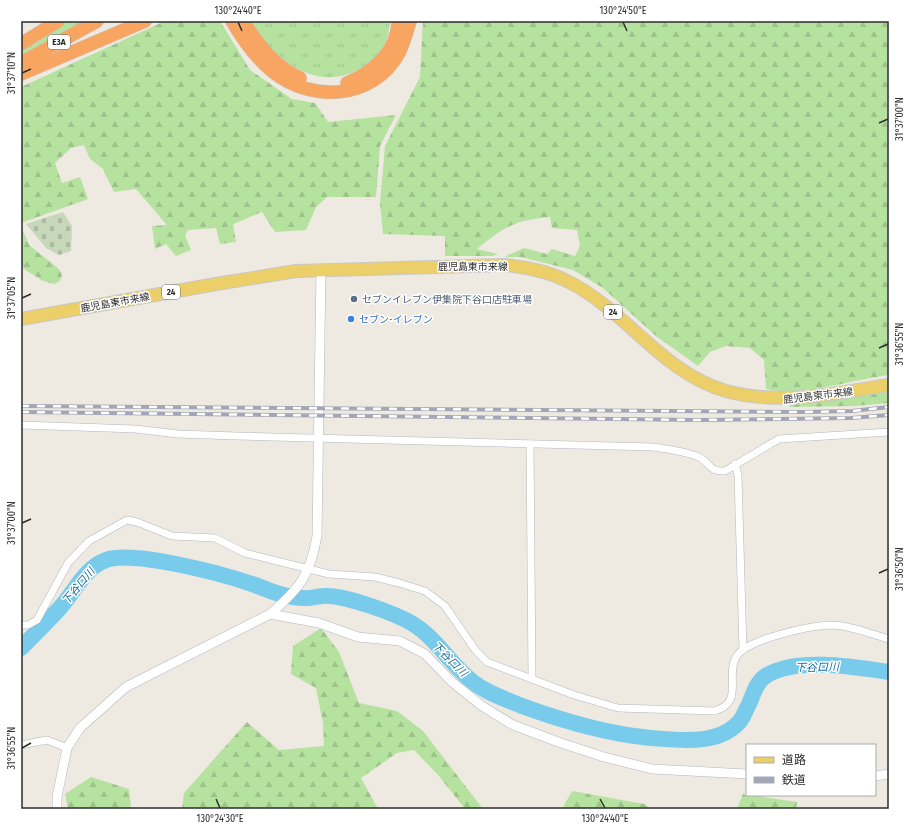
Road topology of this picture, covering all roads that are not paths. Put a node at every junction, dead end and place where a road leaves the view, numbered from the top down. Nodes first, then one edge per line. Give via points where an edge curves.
1 (58, 21) edge
2 (96, 21) edge
3 (145, 21) edge
4 (232, 21) edge
5 (243, 21) edge
6 (398, 21) edge
7 (410, 21) edge
8 (21, 44) edge
9 (21, 63) edge
10 (21, 74) edge
11 (321, 269) junction
12 (21, 319) edge
13 (889, 385) edge
14 (21, 425) edge
15 (889, 432) edge
16 (320, 438) junction
17 (530, 444) junction
18 (735, 464) junction
19 (310, 568) junction
20 (270, 614) junction
21 (21, 625) edge
22 (889, 639) edge
23 (743, 650) junction
24 (532, 679) junction
25 (21, 745) edge
26 (67, 748) junction
27 (746, 774) edge
28 (889, 774) edge
29 (876, 776) edge
30 (57, 809) edge

1 - 8 highway
2 - 9 highway, E3A
3 - 10 highway
4 - 7 highway via 245,43 273,72 288,82 308,90 328,93 348,92 370,83 386,70 398,54
5 - 6 highway via 271,58 290,73 310,82 327,85 360,78 374,68 394,42
11 - 12 main road, 鹿児島東市来線 / 24 via 216,284
11 - 13 main road, 鹿児島東市来線 / 24 via 474,264 538,270 567,280 588,293 677,366 725,391 781,400
11 - 16 street
14 - 16 street
15 - 18 street via 779,439
16 - 17 street
16 - 19 street via 317,536
17 - 18 street via 652,447 681,451 701,458 711,470 719,472
17 - 24 street
18 - 23 street via 738,475
19 - 20 street via 292,595
19 - 21 street via 245,553 215,538 172,536 127,520 89,541 68,563 37,620 28,625
19 - 24 street via 329,574 393,581 425,591 445,606 476,651 488,662
20 - 26 street via 126,686 80,728
20 - 27 street via 319,623 358,637 400,641 425,654 452,682 482,706 513,725 561,743 652,769
22 - 23 street via 830,625 770,636
23 - 24 street via 734,662 728,704 714,711 618,708
25 - 26 street via 47,740
26 - 30 street
28 - 29 street

